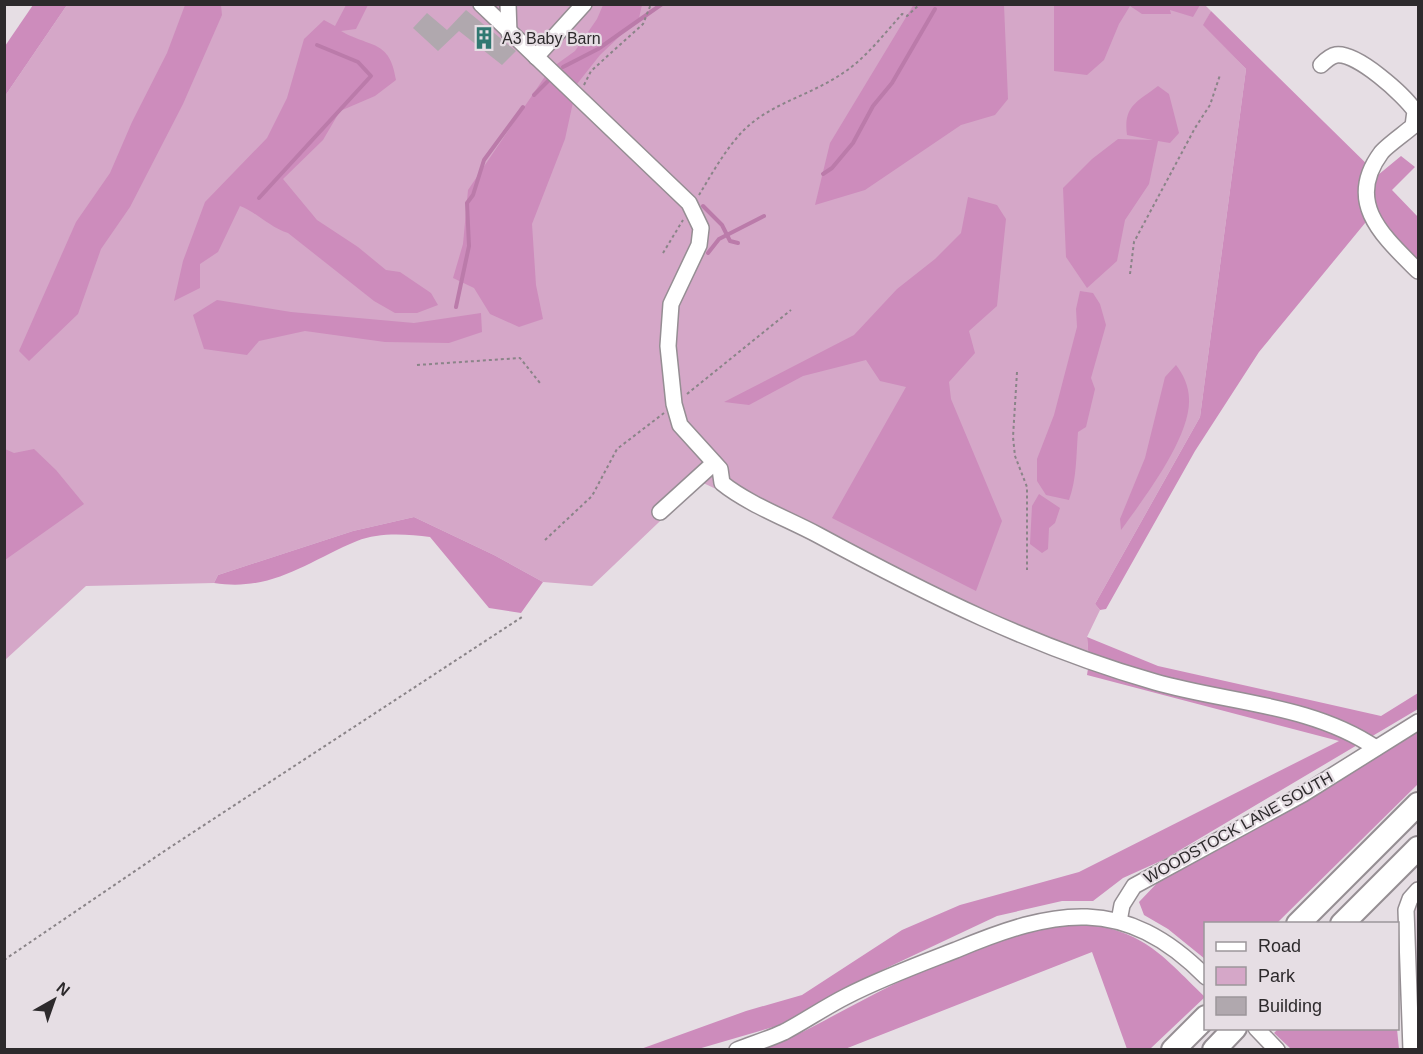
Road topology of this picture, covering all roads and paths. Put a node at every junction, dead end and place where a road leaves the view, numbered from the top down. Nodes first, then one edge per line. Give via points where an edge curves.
1 (481, 4) edge
2 (508, 4) edge
3 (584, 4) edge
4 (651, 4) edge
5 (921, 4) edge
6 (508, 33) junction
7 (536, 57) junction
8 (1321, 65) dead end
9 (1220, 75) dead end
10 (578, 95) junction
11 (698, 196) dead end
12 (687, 215) dead end
13 (663, 253) dead end
14 (1419, 271) edge
15 (1130, 274) dead end
16 (791, 310) dead end
17 (417, 365) dead end
18 (1017, 372) dead end
19 (540, 383) dead end
20 (674, 404) junction
21 (714, 463) junction
22 (660, 512) dead end
23 (545, 540) dead end
24 (1027, 570) dead end
25 (522, 616) dead end
26 (1419, 722) edge
27 (1376, 748) junction
28 (1419, 804) edge
29 (1419, 848) edge
30 (1419, 890) edge
31 (1412, 920) edge
32 (1119, 921) junction
33 (1300, 922) edge
34 (1344, 922) edge
35 (4, 960) edge
36 (1203, 975) edge
37 (1204, 1019) edge
38 (1234, 1030) edge
39 (1257, 1030) edge
40 (1276, 1049) edge
41 (737, 1050) edge
42 (1173, 1050) edge
43 (1214, 1050) edge
44 (1411, 1050) edge

1 - 6 street
2 - 6 street
3 - 7 street
4 - 10 path via 643,24 591,71
5 - 11 path via 907,16 902,14 843,73 770,110 747,128
6 - 7 street
7 - 10 street
8 - 14 street via 1337,55 1346,56 1386,82 1415,111 1413,126 1382,151 1368,179 1365,196 1376,228
9 - 15 path via 1210,105 1134,242
10 - 20 street via 689,203 701,228 699,245 671,304 668,346
12 - 13 path
16 - 20 path
17 - 19 path via 520,358
18 - 24 path via 1013,437 1015,456 1027,487
20 - 21 street via 680,425
20 - 23 path via 616,449 592,496
21 - 22 street
21 - 27 street via 728,488 931,596 1022,636 1109,669 1177,688 1273,707 1332,725
25 - 35 path
26 - 27 street, WOODSTOCK LANE SOUTH
27 - 32 street, WOODSTOCK LANE SOUTH via 1303,794 1134,886 1122,905
28 - 33 highway
29 - 34 highway
30 - 31 street via 1406,910
31 - 44 street
32 - 36 street via 1157,937
32 - 41 street via 1063,916 1002,930 847,996 782,1033
37 - 42 highway
38 - 43 highway
39 - 40 street

